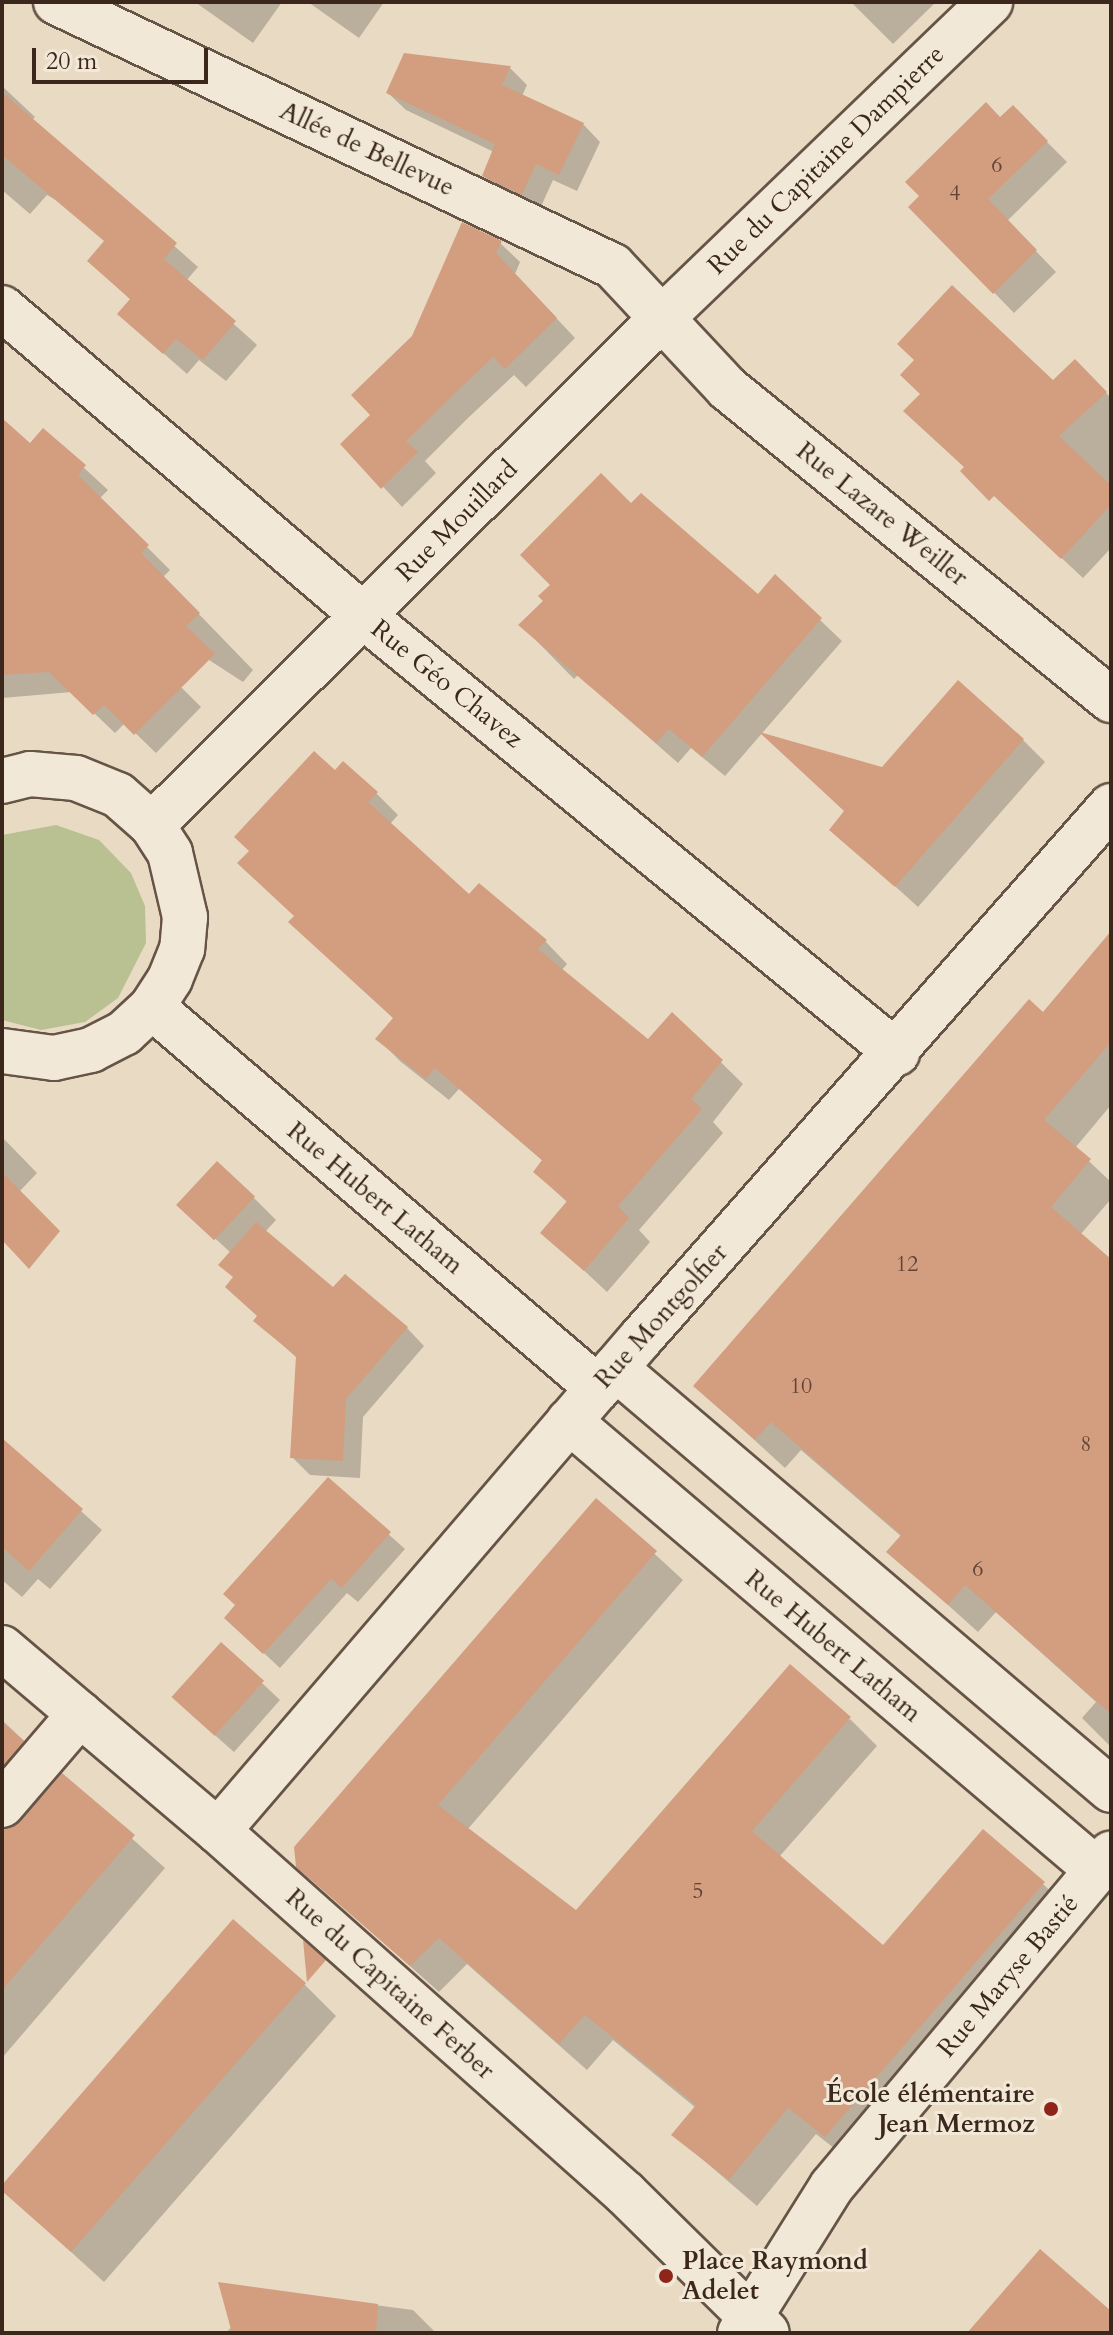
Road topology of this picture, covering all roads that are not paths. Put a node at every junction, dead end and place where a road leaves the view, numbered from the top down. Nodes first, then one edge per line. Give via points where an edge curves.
1 (56, 2) edge
2 (990, 2) edge
3 (2, 308) edge
4 (661, 319) junction
5 (361, 614) junction
6 (1111, 700) edge
7 (2, 781) edge
8 (1111, 806) edge
9 (152, 825) junction
10 (152, 1007) junction
11 (2, 1051) edge
12 (897, 1053) junction
13 (606, 1378) junction
14 (569, 1421) junction
15 (2, 1648) edge
16 (80, 1714) junction
17 (1111, 1790) edge
18 (2, 1805) edge
19 (218, 1831) junction
20 (1104, 1862) edge
21 (752, 2328) edge

1 - 4 street, Allée de Bellevue via 613,266
2 - 4 street, Rue du Capitaine Dampierre
3 - 5 street, Rue Géo Chavez
4 - 5 street, Rue Mouillard
4 - 6 street, Rue Lazare Weiller via 727,388
5 - 9 street, Rue Mouillard
5 - 12 street, Rue Géo Chavez
7 - 9 street via 30,774 76,778 118,795
8 - 12 street, Rue Montgolfier
9 - 10 street via 170,853 185,917 182,949
10 - 11 street via 124,1033 91,1050 54,1058
10 - 13 street, Rue Hubert Latham
12 - 13 street, Rue Montgolfier
13 - 14 street, Rue Montgolfier
13 - 17 street, Rue Hubert Latham
14 - 19 street, Rue Montgolfier
14 - 20 street, Rue Hubert Latham
15 - 16 street, Rue du Capitaine Ferber
16 - 18 street
16 - 19 street, Rue du Capitaine Ferber
19 - 21 street, Rue du Capitaine Ferber via 625,2193
20 - 21 street, Rue Maryse Bastié via 832,2186

